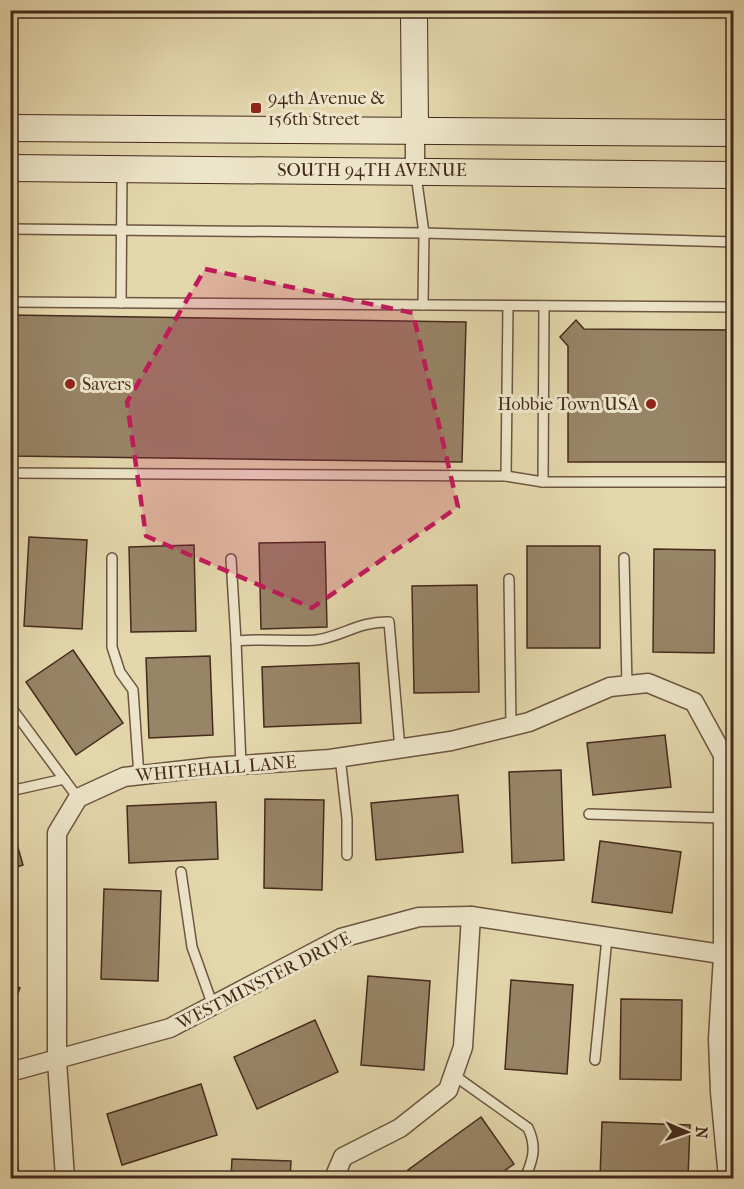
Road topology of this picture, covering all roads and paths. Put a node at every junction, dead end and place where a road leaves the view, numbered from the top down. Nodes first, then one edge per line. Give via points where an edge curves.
1 (414, 10) edge
2 (10, 128) edge
3 (415, 131) junction
4 (734, 133) edge
5 (10, 168) edge
6 (122, 169) junction
7 (415, 170) junction
8 (734, 175) edge
9 (10, 229) edge
10 (121, 230) junction
11 (424, 233) junction
12 (734, 242) edge
13 (10, 302) edge
14 (121, 303) junction
15 (423, 305) junction
16 (508, 306) junction
17 (544, 306) junction
18 (734, 307) edge
19 (10, 473) edge
20 (506, 477) junction
21 (543, 482) junction
22 (734, 482) edge
23 (112, 558) dead end
24 (624, 558) dead end
25 (231, 560) dead end
26 (509, 579) dead end
27 (236, 641) junction
28 (627, 685) junction
29 (10, 706) edge
30 (511, 726) junction
31 (400, 748) junction
32 (340, 757) junction
33 (241, 765) junction
34 (139, 776) junction
35 (64, 779) junction
36 (10, 791) edge
37 (78, 798) junction
38 (589, 814) dead end
39 (723, 818) junction
40 (347, 855) dead end
41 (181, 872) dead end
42 (471, 916) junction
43 (607, 938) junction
44 (728, 956) edge
45 (213, 1006) junction
46 (595, 1060) dead end
47 (57, 1061) junction
48 (10, 1072) edge
49 (455, 1076) junction
50 (727, 1091) edge
51 (65, 1179) edge
52 (334, 1179) edge
53 (525, 1179) edge
54 (728, 1179) edge

1 - 3 street
2 - 3 street
3 - 4 street
3 - 7 street
5 - 6 street, SOUTH 94TH AVENUE
6 - 7 street, SOUTH 94TH AVENUE
6 - 10 lane
7 - 8 street, SOUTH 94TH AVENUE
7 - 11 lane
9 - 10 lane
10 - 11 lane
10 - 14 lane
11 - 12 lane
11 - 15 lane
13 - 14 lane
14 - 15 lane
15 - 16 lane
16 - 17 lane
16 - 20 lane
17 - 18 lane
17 - 21 lane
19 - 20 lane
20 - 21 lane
21 - 22 lane
23 - 34 lane via 112,647 120,672 133,690
24 - 28 lane
25 - 27 lane
26 - 30 lane
27 - 31 lane via 318,640 374,621 389,622
27 - 33 lane
28 - 30 street, WHITEHALL LANE via 610,687
28 - 39 street, WHITEHALL LANE via 648,683 694,702 723,755
29 - 35 lane
30 - 31 street, WHITEHALL LANE via 451,741
31 - 32 street, WHITEHALL LANE
32 - 33 street, WHITEHALL LANE
32 - 40 lane
33 - 34 street, WHITEHALL LANE
34 - 37 street, WHITEHALL LANE via 124,777
35 - 36 lane
35 - 37 lane
37 - 47 street via 57,833
38 - 39 lane
39 - 44 street
41 - 45 lane via 192,946
42 - 43 street, WESTMINSTER DRIVE
42 - 45 street, WESTMINSTER DRIVE via 419,916 341,938
42 - 49 street via 463,1047
43 - 44 street, WESTMINSTER DRIVE
43 - 46 lane
44 - 50 street via 718,1039
45 - 47 street, WESTMINSTER DRIVE via 170,1028
47 - 48 street, WESTMINSTER DRIVE
47 - 51 street
49 - 52 street via 448,1090 400,1128 343,1157
49 - 53 lane via 528,1128 534,1140 534,1158
50 - 54 street

